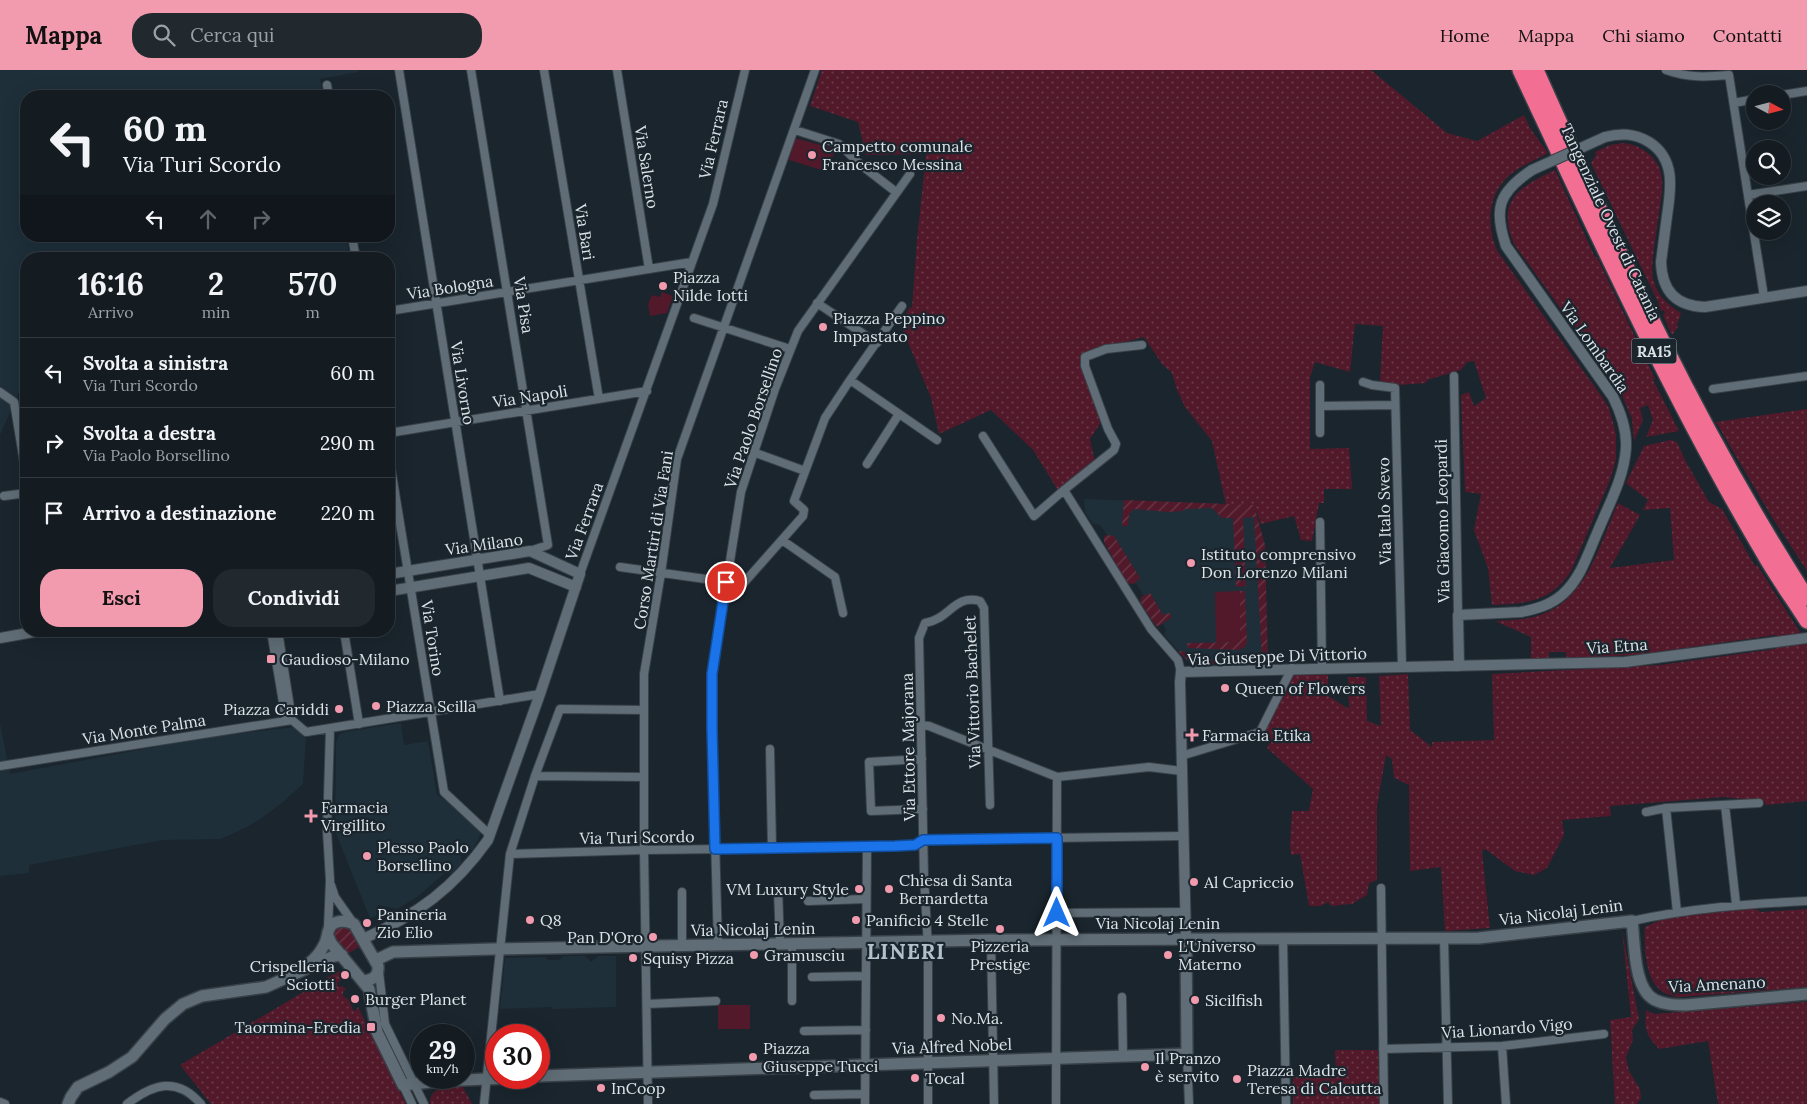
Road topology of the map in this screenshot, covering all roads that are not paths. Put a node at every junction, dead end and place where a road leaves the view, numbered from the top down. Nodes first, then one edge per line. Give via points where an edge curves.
1 (399, 70) edge
2 (471, 70) edge
3 (544, 70) edge
4 (617, 70) edge
5 (745, 70) edge
6 (815, 70) edge
7 (1520, 70) edge
8 (1536, 70) edge
9 (1666, 70) edge
10 (327, 86) dead end
11 (328, 90) edge
12 (1807, 91) edge
13 (1791, 94) edge
14 (1746, 101) edge
15 (1734, 103) junction
16 (794, 130) junction
17 (910, 174) dead end
18 (1807, 186) edge
19 (896, 192) junction
20 (1748, 194) junction
21 (692, 262) junction
22 (649, 269) junction
23 (579, 280) junction
24 (1807, 291) edge
25 (508, 292) junction
26 (1764, 297) junction
27 (437, 303) junction
28 (817, 303) junction
29 (902, 306) dead end
30 (395, 310) edge
31 (694, 318) dead end
32 (724, 327) junction
33 (877, 343) junction
34 (1142, 345) dead end
35 (790, 349) junction
36 (1454, 376) dead end
37 (1807, 376) edge
38 (850, 380) junction
39 (1363, 382) dead end
40 (1320, 385) dead end
41 (1713, 389) dead end
42 (647, 391) junction
43 (0, 392) edge
44 (599, 399) junction
45 (1395, 405) junction
46 (1320, 406) junction
47 (527, 410) junction
48 (1699, 413) junction
49 (899, 414) junction
50 (456, 422) junction
51 (395, 432) edge
52 (1320, 433) dead end
53 (983, 436) dead end
54 (20, 438) edge
55 (937, 440) dead end
56 (753, 452) junction
57 (867, 464) dead end
58 (805, 471) junction
59 (1064, 490) junction
60 (395, 492) edge
61 (20, 493) edge
62 (4, 496) dead end
63 (1320, 522) dead end
64 (782, 540) junction
65 (530, 552) junction
66 (478, 560) junction
67 (620, 567) dead end
68 (408, 571) junction
69 (395, 573) edge
70 (661, 573) junction
71 (580, 574) junction
72 (480, 576) junction
73 (1807, 578) edge
74 (726, 582) junction
75 (411, 587) junction
76 (576, 587) junction
77 (395, 590) edge
78 (724, 598) junction
79 (1804, 609) edge
80 (843, 613) dead end
81 (1458, 615) junction
82 (936, 621) joint
83 (1807, 627) edge
84 (20, 634) edge
85 (274, 637) edge
86 (345, 637) edge
87 (0, 638) edge
88 (1807, 638) edge
89 (1459, 666) junction
90 (1402, 667) junction
91 (1292, 668) junction
92 (1322, 668) junction
93 (1181, 672) junction
94 (540, 694) junction
95 (500, 700) junction
96 (644, 710) junction
97 (431, 712) junction
98 (289, 720) junction
99 (359, 724) junction
100 (921, 725) junction
101 (330, 729) junction
102 (770, 749) dead end
103 (988, 749) junction
104 (1181, 756) junction
105 (922, 760) junction
106 (0, 766) edge
107 (1182, 771) junction
108 (535, 776) junction
109 (644, 777) junction
110 (1057, 777) junction
111 (1758, 803) dead end
112 (990, 804) dead end
113 (1725, 805) junction
114 (1666, 808) junction
115 (923, 809) junction
116 (1646, 812) dead end
117 (490, 835) junction
118 (1183, 836) junction
119 (1057, 838) junction
120 (923, 840) junction
121 (867, 847) junction
122 (772, 848) junction
123 (715, 849) junction
124 (644, 850) junction
125 (510, 854) junction
126 (330, 880) junction
127 (1381, 888) dead end
128 (778, 889) dead end
129 (682, 892) dead end
130 (866, 899) junction
131 (808, 901) dead end
132 (1807, 901) edge
133 (1736, 904) junction
134 (1185, 912) junction
135 (1677, 912) junction
136 (1057, 913) junction
137 (1632, 921) junction
138 (354, 924) junction
139 (328, 933) junction
140 (1283, 938) junction
141 (1444, 938) junction
142 (364, 939) junction
143 (1186, 939) junction
144 (1382, 939) junction
145 (991, 940) junction
146 (1057, 940) junction
147 (927, 942) junction
148 (866, 943) junction
149 (792, 944) junction
150 (780, 945) junction
151 (718, 946) junction
152 (646, 947) junction
153 (682, 947) junction
154 (500, 949) junction
155 (342, 955) junction
156 (378, 966) junction
157 (297, 972) junction
158 (866, 976) junction
159 (812, 977) dead end
160 (363, 981) junction
161 (1807, 994) edge
162 (1122, 997) dead end
163 (716, 1001) dead end
164 (792, 1001) dead end
165 (647, 1004) junction
166 (492, 1024) edge
167 (866, 1030) junction
168 (804, 1031) dead end
169 (1604, 1034) dead end
170 (1502, 1046) junction
171 (1446, 1048) junction
172 (1383, 1049) junction
173 (1187, 1054) junction
174 (1123, 1056) junction
175 (1056, 1058) junction
176 (993, 1060) junction
177 (928, 1062) junction
178 (865, 1065) junction
179 (648, 1073) junction
180 (550, 1076) edge
181 (485, 1078) edge
182 (408, 1085) junction
183 (485, 1089) edge
184 (865, 1094) junction
185 (814, 1095) dead end
186 (0, 1102) edge
187 (5, 1104) edge
188 (68, 1104) edge
189 (127, 1104) edge
190 (201, 1104) edge
191 (412, 1104) edge
192 (424, 1104) edge
193 (484, 1104) edge
194 (648, 1104) edge
195 (865, 1104) edge
196 (928, 1104) edge
197 (994, 1104) edge
198 (1056, 1104) edge
199 (1189, 1104) edge
200 (1286, 1104) edge
201 (1384, 1104) edge
202 (1448, 1104) edge
203 (1506, 1104) edge

1 - 27 street, Via Livorno
2 - 25 street, Via Pisa
3 - 23 street, Via Bari
4 - 22 street, Via Salerno
5 - 21 street, Via Ferrara via 713,204
6 - 16 street, Corso Martiri di Via Fani
7 - 79 highway, Tangenziale Ovest di Catania / RA15 via 1688,419 1765,556
8 - 48 highway, Tangenziale Ovest di Catania / RA15 via 1622,259
9 - 15 street via 1703,78 1729,76
10 - 11 street
12 - 13 street
14 - 15 street
15 - 20 street
16 - 19 street via 839,144
16 - 32 street, Corso Martiri di Via Fani
17 - 19 street, Via Paolo Borsellino
18 - 20 street
19 - 28 street, Via Paolo Borsellino
20 - 26 street
21 - 22 street, Via Bologna
21 - 42 street, Via Ferrara
22 - 23 street, Via Bologna
23 - 25 street, Via Bologna
23 - 44 street, Via Bari
24 - 26 street
25 - 27 street, Via Bologna
25 - 47 street, Via Pisa
26 - 81 street, Via Lombardia, bridge via 1705,307 1688,305 1674,298 1661,274 1671,191 1670,172 1659,151 1636,136 1618,134 1605,137 1532,170 1514,182 1500,209 1499,227 1506,246 1613,397 1626,434 1625,459 1617,487 1582,567 1563,594 1540,608 1521,612
27 - 30 street, Via Bologna
27 - 50 street, Via Livorno
28 - 33 street
28 - 35 street, Via Paolo Borsellino
29 - 33 street
31 - 32 street
32 - 35 street
32 - 70 street, Corso Martiri di Via Fani via 677,459
33 - 38 street
34 - 59 street via 1106,349 1085,357 1085,366 1116,444 1114,450
35 - 56 street, Via Paolo Borsellino
36 - 81 street, Via Giacomo Leopardi
37 - 41 street
38 - 49 street
38 - 58 street via 825,418
39 - 45 street, Via Italo Svevo via 1395,388
40 - 46 street
42 - 44 street, Via Napoli
42 - 71 street, Via Ferrara
43 - 54 street via 14,402
44 - 47 street, Via Napoli
45 - 46 street
45 - 90 street, Via Italo Svevo
46 - 52 street
47 - 50 street, Via Napoli
47 - 65 street, Via Pisa via 548,545
48 - 73 highway
48 - 79 highway, Tangenziale Ovest di Catania / RA15 via 1772,542
49 - 55 street
49 - 57 street
50 - 51 street, Via Napoli
50 - 66 street, Via Livorno
53 - 59 street via 1034,516
56 - 58 street
56 - 74 street, Via Paolo Borsellino via 740,492
58 - 64 street via 794,501 804,510 803,516
59 - 93 street via 1151,629 1178,660
60 - 68 street, Via Torino
61 - 62 street
63 - 92 street
64 - 78 street via 734,594
64 - 80 street via 835,577
65 - 66 street, Via Milano
65 - 71 street, Via Milano
66 - 68 street, Via Milano
66 - 72 street, Via Livorno
67 - 70 street
68 - 69 street, Via Milano
68 - 75 street, Via Torino
70 - 74 street
70 - 96 street, Corso Martiri di Via Fani via 644,674
71 - 76 street, Via Ferrara
72 - 75 street, Via Milano
72 - 76 street, Via Milano via 529,568
72 - 95 street, Via Livorno
74 - 78 street, Via Paolo Borsellino
75 - 77 street, Via Milano
75 - 97 street, Via Torino
76 - 94 street, Via Ferrara
78 - 123 street, Via Paolo Borsellino via 712,674
79 - 83 highway
81 - 89 street, Via Giacomo Leopardi
82 - 100 street, Via Ettore Majorana via 925,623 919,638
82 - 103 street, Via Vittorio Bachelet via 962,600 980,601 984,608
84 - 87 street
85 - 98 street
86 - 99 street
88 - 89 street, Via Etna via 1625,662
89 - 90 street, Via Giuseppe Di Vittorio
90 - 92 street, Via Giuseppe Di Vittorio
91 - 92 street, Via Giuseppe Di Vittorio
91 - 93 street, Via Giuseppe Di Vittorio
91 - 104 street via 1260,732
93 - 104 street, Via Giuseppe Di Vittorio
94 - 95 street
94 - 117 street, Via Ferrara
95 - 97 street
96 - 108 street via 560,709
96 - 109 street, Corso Martiri di Via Fani
97 - 99 street
97 - 117 street, Via Torino via 444,792
98 - 101 street via 306,732
98 - 106 street, Via Monte Palma
99 - 101 street
100 - 103 street
100 - 105 street, Via Ettore Majorana
101 - 126 street
102 - 122 street
103 - 110 street
103 - 112 street, Via Vittorio Bachelet
104 - 107 street, Via Giuseppe Di Vittorio
105 - 115 street, Via Ettore Majorana
105 - 115 street via 870,762 871,811
107 - 110 street via 1149,768
107 - 118 street, Via Giuseppe Di Vittorio
108 - 109 street
108 - 125 street
109 - 124 street, Corso Martiri di Via Fani
110 - 119 street
111 - 113 street
113 - 114 street
113 - 133 street
114 - 116 street
114 - 135 street
115 - 120 street, Via Ettore Majorana
117 - 142 street, Via Ferrara via 455,881 415,912
118 - 119 street, Via Turi Scordo
118 - 134 street, Via Giuseppe Di Vittorio
119 - 120 street, Via Turi Scordo
119 - 136 street
120 - 121 street, Via Turi Scordo via 915,845
120 - 147 street, Via Ettore Majorana
121 - 122 street, Via Turi Scordo
121 - 130 street
122 - 123 street, Via Turi Scordo
123 - 124 street, Via Turi Scordo
123 - 151 street, Via Paolo Borsellino
124 - 125 street, Via Turi Scordo
124 - 152 street, Corso Martiri di Via Fani
125 - 154 street
126 - 138 street via 336,897
126 - 139 street
127 - 144 street
128 - 150 street
129 - 153 street
130 - 131 street
130 - 148 street
132 - 133 street, Via Nicolaj Lenin
133 - 135 street, Via Nicolaj Lenin
134 - 136 street
134 - 143 street, Via Giuseppe Di Vittorio
135 - 137 street, Via Nicolaj Lenin
136 - 146 street
137 - 141 main road, Via Nicolaj Lenin via 1479,938
137 - 161 main road, Via Amenano via 1639,978 1648,995 1655,1000 1686,1005
138 - 139 main road via 341,920
138 - 142 main road
139 - 155 main road via 330,943
139 - 157 main road via 316,957
140 - 143 main road, Via Nicolaj Lenin
140 - 144 main road, Via Nicolaj Lenin
140 - 200 street
141 - 144 main road, Via Nicolaj Lenin
141 - 171 street
142 - 156 main road
143 - 146 main road, Via Nicolaj Lenin
143 - 173 main road
144 - 172 street
145 - 146 main road, Via Nicolaj Lenin
145 - 147 main road, Via Nicolaj Lenin
145 - 176 street
146 - 175 street
147 - 148 main road, Via Nicolaj Lenin
147 - 177 street, Via Ettore Majorana
148 - 149 main road, Via Nicolaj Lenin
148 - 158 street
149 - 150 main road, Via Nicolaj Lenin
149 - 164 street
150 - 151 main road, Via Nicolaj Lenin
151 - 153 main road, Via Nicolaj Lenin
152 - 153 main road, Via Nicolaj Lenin
152 - 154 main road, Via Nicolaj Lenin
152 - 165 street, Corso Martiri di Via Fani
154 - 156 main road, Via Nicolaj Lenin via 393,952
154 - 166 street
155 - 157 main road
155 - 160 main road
156 - 160 main road, Via Nicolaj Lenin via 375,977
156 - 182 street via 385,1024
157 - 188 main road via 266,987 209,995 183,1004 165,1019 132,1057 78,1087
158 - 159 street
158 - 167 street
160 - 182 main road via 369,989 379,1038
162 - 174 street
163 - 165 street
165 - 179 street, Corso Martiri di Via Fani
167 - 168 street
167 - 178 street
169 - 170 street, Via Lionardo Vigo
170 - 171 street, Via Lionardo Vigo
170 - 203 street
171 - 172 street, Via Lionardo Vigo
171 - 202 street
172 - 201 street
173 - 174 main road, Via Alfred Nobel
173 - 199 street
174 - 175 main road, Via Alfred Nobel
175 - 176 main road, Via Alfred Nobel
175 - 198 street
176 - 177 main road, Via Alfred Nobel
176 - 197 street
177 - 178 main road, Via Alfred Nobel
177 - 196 street, Via Ettore Majorana
178 - 179 main road, Via Alfred Nobel
178 - 184 street
179 - 180 main road, Via Alfred Nobel
179 - 194 street, Corso Martiri di Via Fani
181 - 182 main road
182 - 191 street
182 - 192 street
183 - 193 street
184 - 185 street
184 - 195 street
186 - 187 street
189 - 190 street via 148,1090 169,1085 183,1089

